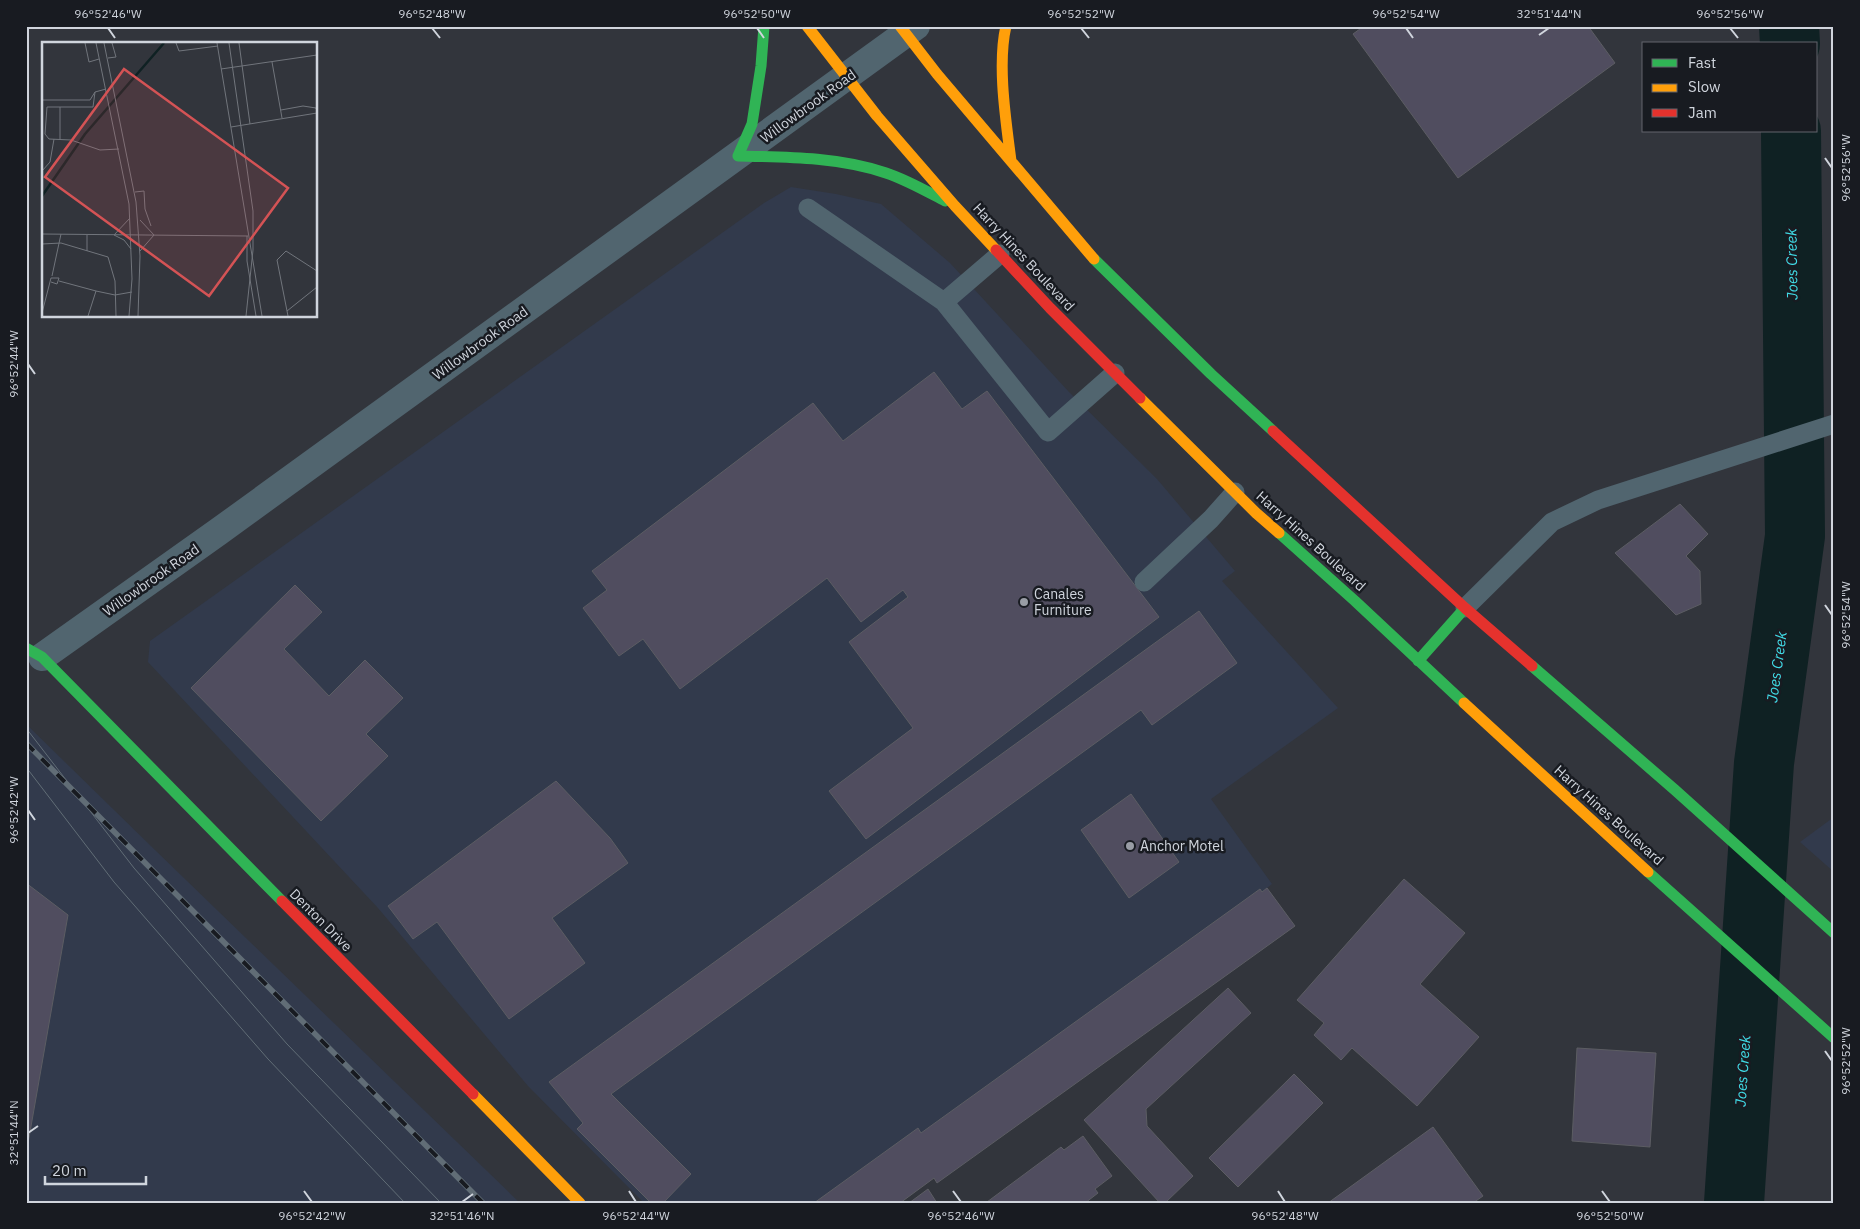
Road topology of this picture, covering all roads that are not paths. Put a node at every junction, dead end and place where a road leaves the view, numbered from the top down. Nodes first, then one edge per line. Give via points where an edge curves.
1 (764, 26) edge
2 (808, 26) edge
3 (1006, 26) edge
4 (907, 29) edge
5 (847, 77) junction
6 (738, 156) junction
7 (1012, 160) junction
8 (955, 206) junction
9 (808, 208) dead end
10 (1000, 254) junction
11 (944, 302) junction
12 (1115, 373) junction
13 (1834, 424) edge
14 (1235, 492) junction
15 (1144, 582) dead end
16 (1465, 608) junction
17 (33, 647) edge
18 (1418, 661) junction
19 (1831, 930) edge
20 (1830, 1035) edge
21 (580, 1203) edge

1 - 6 main road via 752,124
2 - 5 main road, Harry Hines Boulevard
3 - 7 main road via 1002,43
4 - 5 street, Willowbrook Road
4 - 7 main road via 937,74
5 - 6 street, Willowbrook Road
5 - 8 main road, Harry Hines Boulevard
6 - 8 main road via 838,162 876,170
6 - 17 street, Willowbrook Road
7 - 16 main road via 1091,256 1211,374
8 - 10 main road, Harry Hines Boulevard
9 - 11 lane
10 - 11 lane
10 - 12 main road, Harry Hines Boulevard
11 - 12 lane via 1048,432
12 - 14 main road, Harry Hines Boulevard
13 - 16 lane via 1598,500 1552,522
14 - 15 lane
14 - 18 main road, Harry Hines Boulevard
16 - 18 main road
16 - 19 main road
17 - 21 main road, Denton Drive
18 - 20 main road, Harry Hines Boulevard

